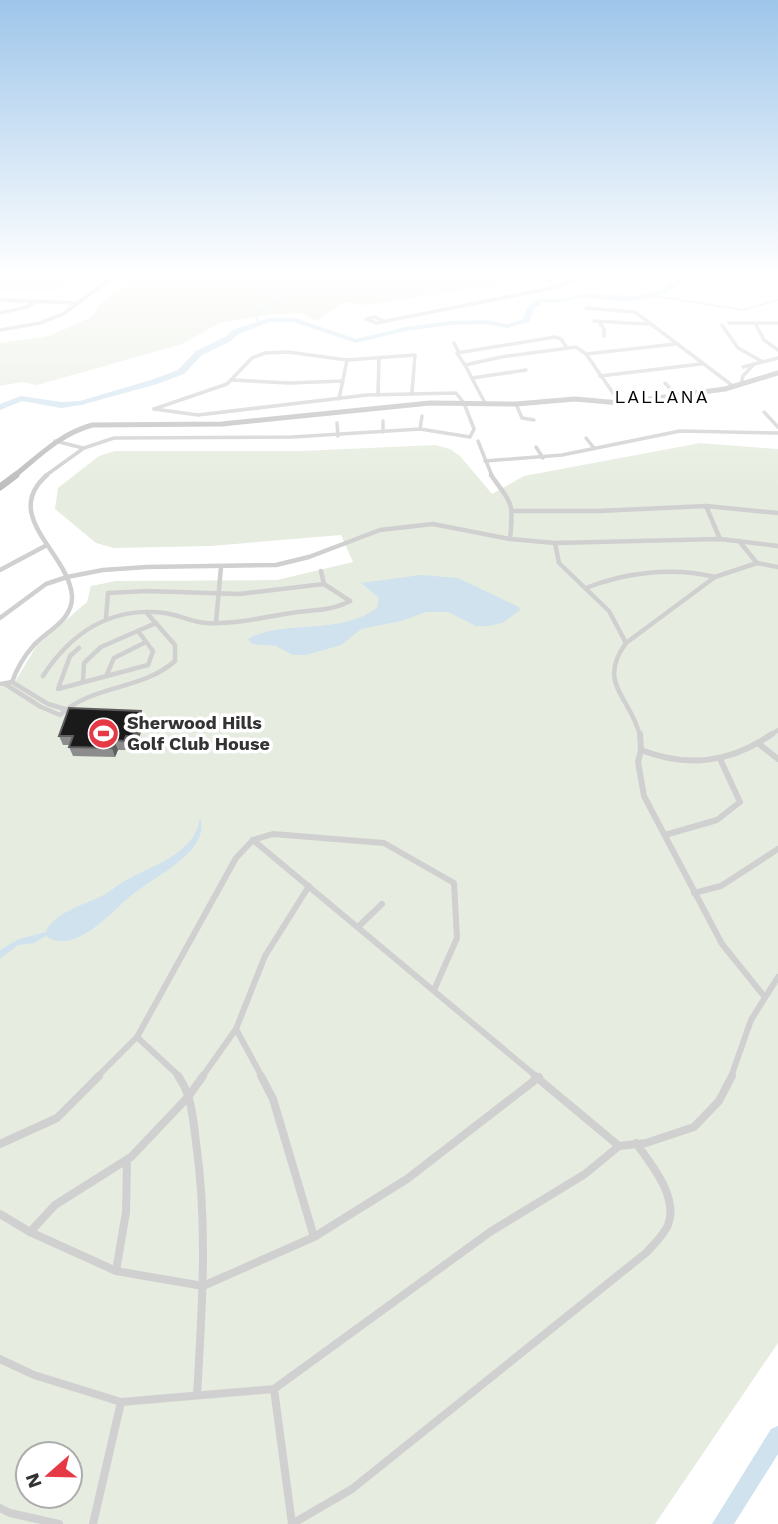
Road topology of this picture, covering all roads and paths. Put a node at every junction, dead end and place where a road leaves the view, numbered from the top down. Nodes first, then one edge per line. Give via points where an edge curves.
1 (457, 348) edge
2 (489, 348) edge
3 (567, 348) edge
4 (580, 348) edge
5 (639, 348) edge
6 (681, 348) edge
7 (740, 348) edge
8 (554, 350) joint
9 (459, 353) junction
10 (586, 354) junction
11 (379, 358) junction
12 (778, 358) edge
13 (347, 360) junction
14 (763, 362) junction
15 (754, 364) junction
16 (465, 365) junction
17 (701, 365) junction
18 (743, 367) dead end
19 (526, 370) dead end
20 (778, 373) edge
21 (600, 376) junction
22 (472, 378) junction
23 (231, 380) junction
24 (343, 381) junction
25 (255, 383) junction
26 (665, 383) dead end
27 (741, 384) junction
28 (733, 386) junction
29 (247, 391) dead end
30 (412, 392) junction
31 (378, 395) junction
32 (677, 396) junction
33 (339, 398) junction
34 (464, 403) junction
35 (485, 403) junction
36 (620, 403) junction
37 (516, 404) junction
38 (764, 412) dead end
39 (422, 416) dead end
40 (534, 420) dead end
41 (383, 421) dead end
42 (729, 422) dead end
43 (337, 423) dead end
44 (778, 426) edge
45 (292, 428) dead end
46 (420, 429) junction
47 (383, 432) junction
48 (727, 432) junction
49 (778, 433) edge
50 (338, 436) junction
51 (293, 437) junction
52 (586, 438) dead end
53 (55, 441) junction
54 (478, 441) dead end
55 (536, 446) dead end
56 (83, 448) junction
57 (594, 448) junction
58 (543, 457) junction
59 (485, 461) junction
60 (0, 487) edge
61 (706, 506) junction
62 (513, 510) junction
63 (778, 513) edge
64 (510, 539) junction
65 (720, 539) junction
66 (739, 541) junction
67 (555, 543) junction
68 (47, 545) junction
69 (778, 546) edge
70 (757, 563) junction
71 (221, 567) junction
72 (778, 567) edge
73 (0, 570) edge
74 (321, 570) dead end
75 (67, 577) junction
76 (715, 577) junction
77 (324, 584) junction
78 (586, 587) junction
79 (218, 593) junction
80 (146, 612) junction
81 (0, 618) edge
82 (106, 618) junction
83 (216, 622) junction
84 (156, 623) junction
85 (138, 631) junction
86 (146, 642) junction
87 (626, 643) junction
88 (79, 648) dead end
89 (121, 671) junction
90 (107, 674) junction
91 (43, 676) dead end
92 (83, 681) junction
93 (12, 682) junction
94 (2, 684) edge
95 (117, 688) junction
96 (65, 709) junction
97 (60, 715) joint
98 (778, 730) edge
99 (759, 744) junction
100 (642, 750) junction
101 (778, 759) edge
102 (721, 761) junction
103 (665, 835) junction
104 (253, 840) junction
105 (778, 849) edge
106 (309, 886) junction
107 (694, 893) junction
108 (382, 904) dead end
109 (358, 927) junction
110 (778, 977) edge
111 (434, 990) junction
112 (764, 996) junction
113 (236, 1028) junction
114 (137, 1037) junction
115 (539, 1077) junction
116 (187, 1097) junction
117 (636, 1143) junction
118 (0, 1144) edge
119 (619, 1146) junction
120 (127, 1160) junction
121 (0, 1214) edge
122 (30, 1232) junction
123 (314, 1237) junction
124 (116, 1271) junction
125 (203, 1286) junction
126 (0, 1359) edge
127 (274, 1389) junction
128 (197, 1395) junction
129 (121, 1402) junction
130 (0, 1508) edge
131 (59, 1524) edge
132 (93, 1524) edge
133 (292, 1524) edge

1 - 9 street
2 - 9 street
3 - 8 street
4 - 10 street
5 - 10 street
6 - 17 street
7 - 14 street
8 - 16 street
9 - 16 street
10 - 21 street
11 - 13 street
11 - 30 street via 415,355
11 - 31 street
12 - 14 street
13 - 23 street via 265,352 252,358
13 - 24 street
14 - 15 street
15 - 18 street
15 - 27 street
16 - 22 street
17 - 21 street
17 - 28 street
19 - 22 street
20 - 27 street
21 - 36 street
22 - 35 street
23 - 25 street
23 - 33 street via 154,409 230,412
24 - 25 street
24 - 33 street
25 - 29 street
26 - 32 street
27 - 28 street
28 - 32 street
30 - 31 street
30 - 34 street via 456,393
31 - 33 street
32 - 36 street
34 - 35 street
34 - 46 street via 474,429 471,437
34 - 53 street via 374,406 222,424 102,424
35 - 37 street
36 - 37 street via 575,399
37 - 40 street via 522,418
38 - 44 street
39 - 46 street
41 - 47 street
42 - 48 street
43 - 50 street
45 - 51 street
46 - 47 street
47 - 50 street
48 - 49 street
48 - 57 street via 680,431
50 - 51 street
51 - 56 street via 114,438
52 - 57 street
53 - 56 street
53 - 60 street
54 - 59 street
55 - 58 street
56 - 68 street via 30,492 28,517
57 - 58 street
58 - 59 street
59 - 62 street
61 - 62 street via 598,512
61 - 63 street
61 - 65 street
62 - 64 street
64 - 67 street
64 - 71 street via 432,524 380,530 309,558 275,565
65 - 66 street
65 - 67 street
66 - 69 street
66 - 70 street
67 - 78 street via 559,563
68 - 73 street
68 - 75 street
70 - 72 street
70 - 76 street
71 - 75 street via 147,567
71 - 79 street
74 - 77 street
75 - 81 street via 46,584
75 - 93 street via 69,613 31,649
76 - 78 street via 666,573
76 - 87 street
77 - 79 street
77 - 83 street via 350,601
78 - 87 street via 610,611
79 - 82 street via 108,593
79 - 83 street
80 - 82 street
80 - 83 street
80 - 84 street
82 - 91 street via 65,645
84 - 85 street
84 - 95 street via 175,645 175,661 164,674
85 - 86 street
85 - 92 street via 101,647 84,663
86 - 89 street via 153,652 148,665
86 - 90 street via 114,658
87 - 100 street via 610,666 612,679 641,734
88 - 92 street via 70,656 58,689
89 - 90 street
89 - 95 street
90 - 92 street
93 - 94 street
93 - 96 street
94 - 97 street
95 - 96 street via 91,693
96 - 97 street
98 - 99 street
99 - 101 street
99 - 102 street
100 - 102 street via 678,761
100 - 103 street via 638,762 644,796
102 - 103 street via 740,802 717,820
103 - 107 street
104 - 106 street
104 - 111 street via 273,834 384,843 454,883 457,937
104 - 114 street via 236,858
105 - 107 street via 721,886
106 - 109 street
106 - 113 street via 265,956
107 - 112 street via 722,944
108 - 109 street
109 - 111 street
110 - 112 street
111 - 115 street
112 - 117 street via 730,1081 709,1113 694,1128
113 - 116 street
113 - 123 street via 273,1099
114 - 116 street via 168,1064 185,1086
114 - 118 street via 57,1118
115 - 119 street
115 - 123 street via 407,1179
116 - 120 street
116 - 125 street via 202,1176
117 - 119 street
117 - 133 street via 667,1193 669,1209 669,1224 646,1252 352,1489
119 - 127 street via 585,1174 490,1232
120 - 122 street via 55,1205
120 - 124 street via 126,1212
121 - 122 street
122 - 124 street
123 - 125 street
124 - 125 street
125 - 128 street
126 - 129 street via 34,1375
127 - 128 street
127 - 133 street
128 - 129 street
129 - 132 street
130 - 131 street

